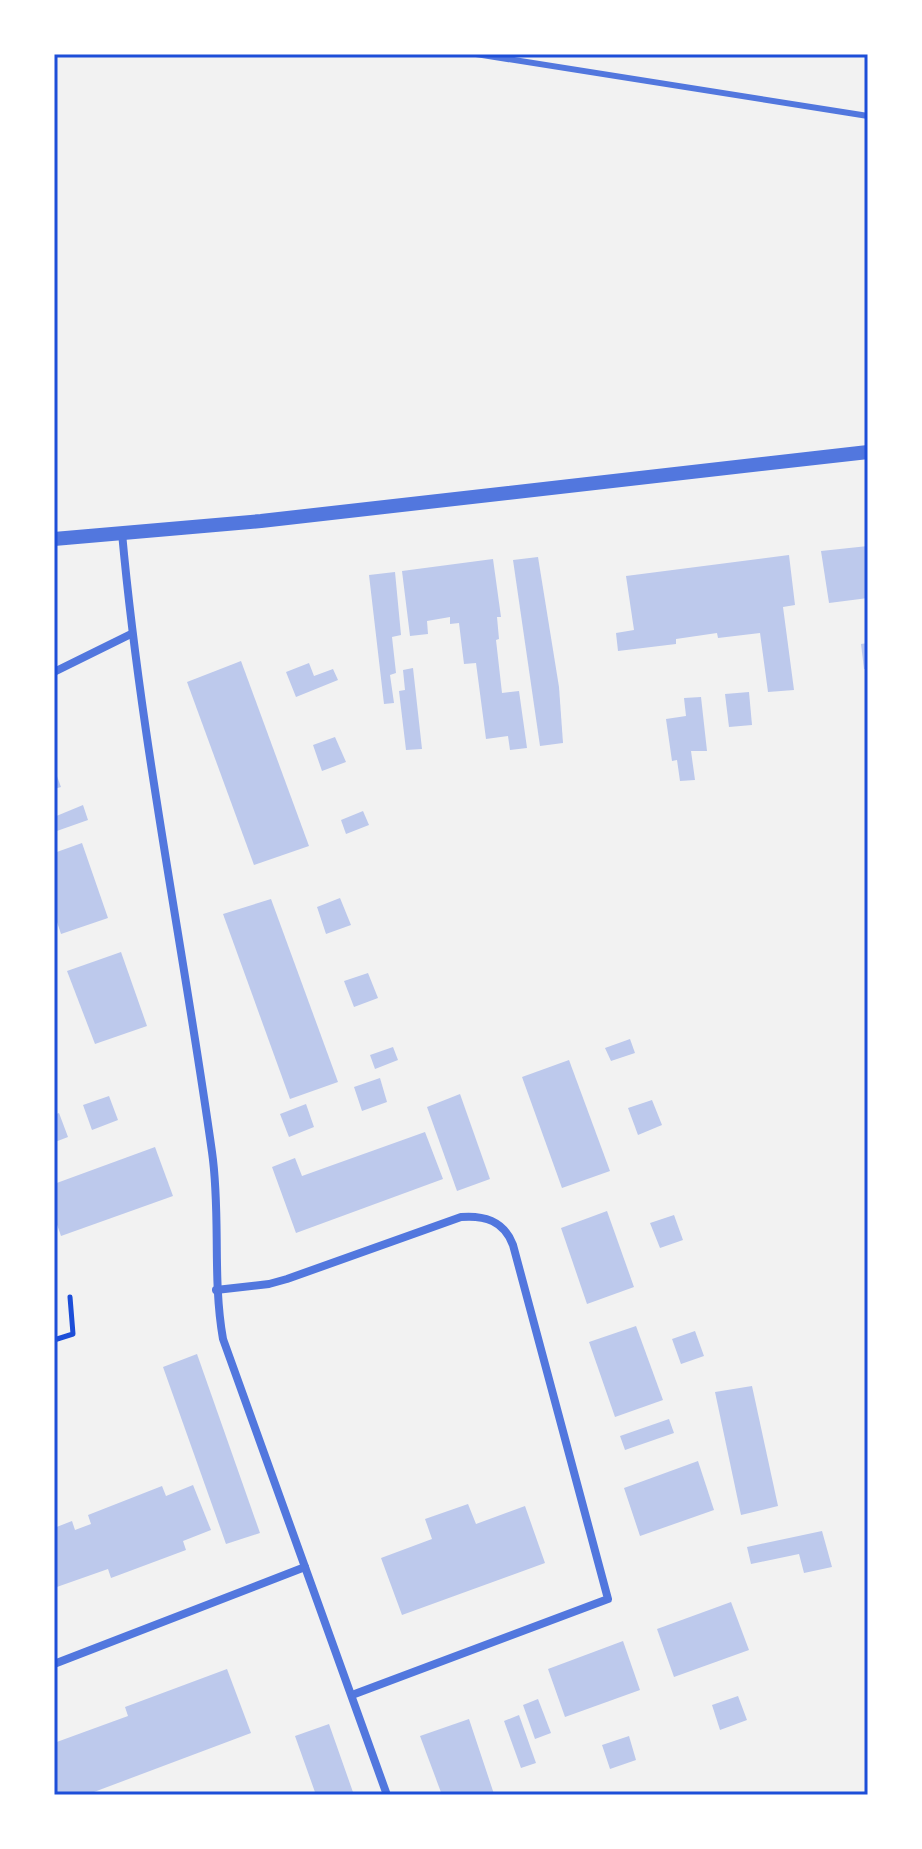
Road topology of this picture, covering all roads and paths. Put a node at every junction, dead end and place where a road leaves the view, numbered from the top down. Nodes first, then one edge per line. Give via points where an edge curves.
1 (476, 54) edge
2 (868, 116) edge
3 (868, 452) edge
4 (122, 533) junction
5 (54, 539) edge
6 (131, 634) junction
7 (54, 672) edge
8 (216, 1290) junction
9 (70, 1297) dead end
10 (54, 1340) edge
11 (305, 1567) junction
12 (54, 1664) edge
13 (352, 1695) junction
14 (387, 1795) edge

1 - 2 lane
3 - 4 street
4 - 5 street
4 - 6 street
6 - 7 street
6 - 8 street via 212,1150
8 - 11 street via 223,1339
8 - 13 street via 287,1279 461,1217 501,1225 513,1245 608,1599
9 - 10 path via 73,1334
11 - 12 street
11 - 13 street
13 - 14 street

